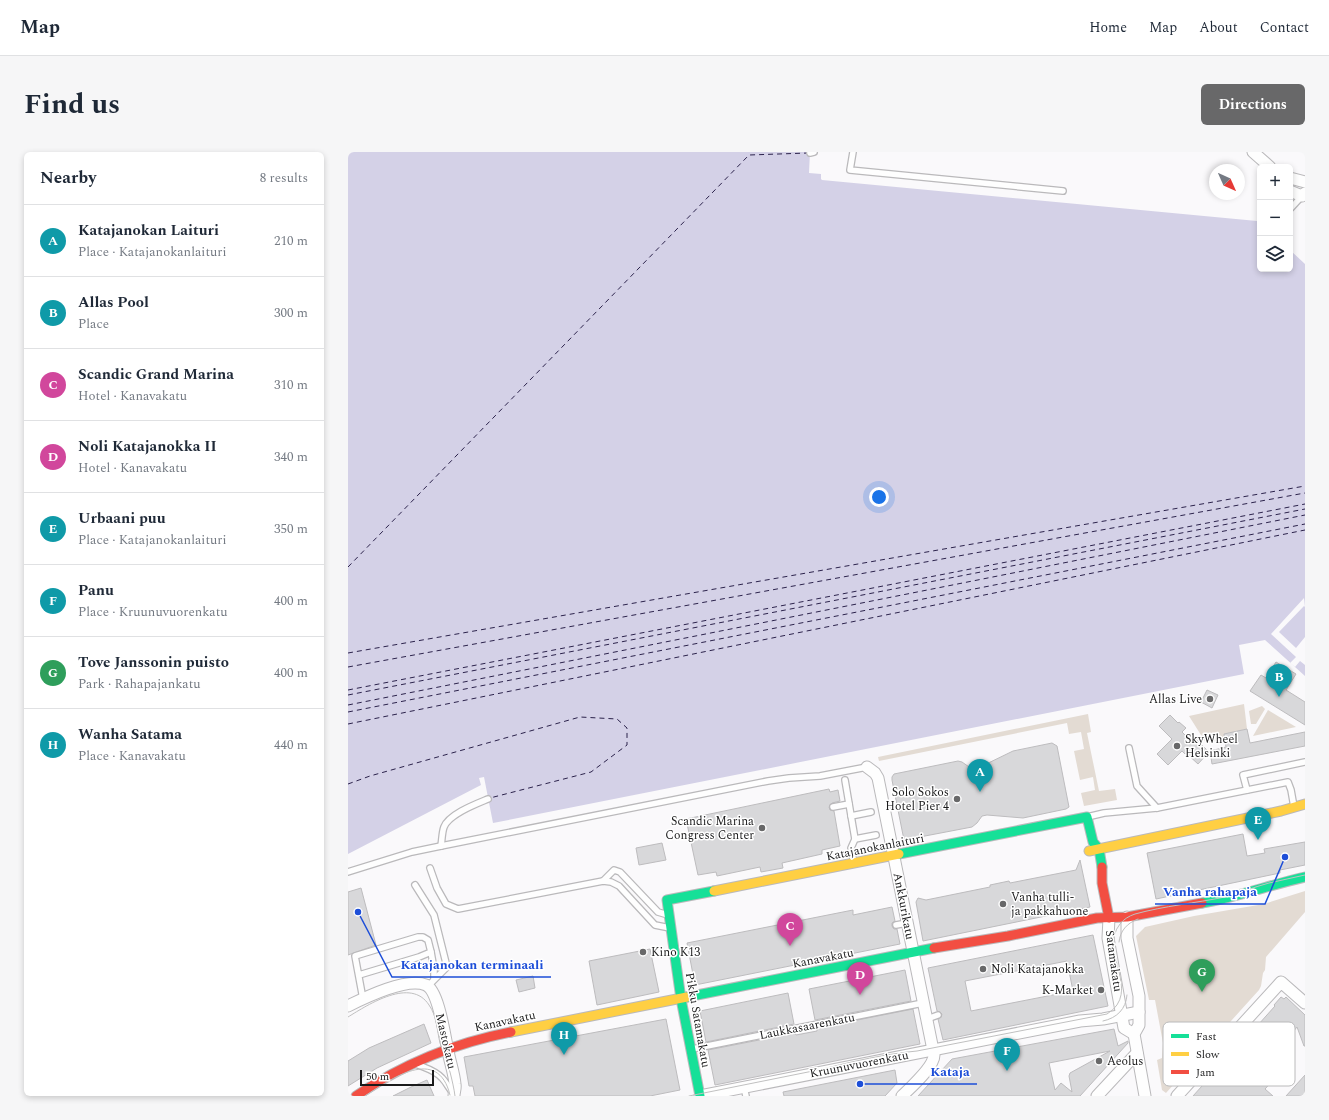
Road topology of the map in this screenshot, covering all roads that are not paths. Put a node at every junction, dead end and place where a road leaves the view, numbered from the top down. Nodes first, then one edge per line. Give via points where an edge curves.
1 (853, 152) edge
2 (1253, 152) edge
3 (1267, 164) edge
4 (1293, 179) edge
5 (1305, 182) edge
6 (1063, 191) dead end
7 (1293, 192) edge
8 (1304, 194) edge
9 (1293, 206) edge
10 (1129, 748) dead end
11 (1305, 762) edge
12 (867, 767) joint
13 (845, 780) dead end
14 (1247, 790) junction
15 (488, 799) dead end
16 (849, 804) junction
17 (1305, 804) edge
18 (833, 807) dead end
19 (1294, 807) junction
20 (1157, 808) junction
21 (871, 812) dead end
22 (851, 816) junction
23 (1087, 817) junction
24 (876, 835) dead end
25 (855, 839) junction
26 (441, 846) junction
27 (1094, 847) junction
28 (894, 855) junction
29 (854, 863) junction
30 (430, 868) dead end
31 (348, 872) edge
32 (1305, 878) edge
33 (603, 881) junction
34 (1102, 883) junction
35 (415, 885) dead end
36 (667, 900) joint
37 (668, 915) junction
38 (1109, 918) junction
39 (1127, 918) junction
40 (907, 923) junction
41 (896, 926) dead end
42 (670, 928) junction
43 (431, 952) junction
44 (913, 952) junction
45 (359, 975) junction
46 (431, 984) junction
47 (681, 998) junction
48 (363, 999) junction
49 (923, 1003) junction
50 (1305, 1003) edge
51 (348, 1006) edge
52 (1139, 1012) junction
53 (938, 1015) dead end
54 (1122, 1015) junction
55 (926, 1019) junction
56 (1245, 1022) edge
57 (1134, 1034) junction
58 (447, 1048) junction
59 (691, 1049) junction
60 (933, 1050) junction
61 (1137, 1052) junction
62 (414, 1063) junction
63 (1186, 1086) edge
64 (745, 1091) edge
65 (716, 1094) edge
66 (454, 1095) edge
67 (356, 1096) edge
68 (699, 1096) edge
69 (902, 1096) edge
70 (1097, 1096) edge
71 (1145, 1096) edge
72 (1177, 1096) edge

1 - 6 lane via 850,170
2 - 3 street
4 - 5 street
7 - 8 street
8 - 9 lane
10 - 20 lane via 1138,786
11 - 14 lane via 1243,775
12 - 26 lane via 820,776 776,780
12 - 28 street, Ankkurikatu via 878,778
13 - 16 lane
14 - 19 lane via 1288,782
14 - 20 lane
15 - 26 lane via 449,819 444,827
16 - 18 lane
16 - 22 lane
17 - 19 main road
19 - 27 main road
20 - 23 lane
21 - 22 lane
22 - 25 lane
23 - 27 main road
23 - 28 main road, Katajanokanlaituri
24 - 25 lane
25 - 29 lane via 851,848
26 - 31 lane via 412,852
27 - 34 main road, Satamakatu via 1103,871
27 - 34 main road, Satamakatu via 1092,866
28 - 29 main road, Katajanokanlaituri
28 - 40 street, Ankkurikatu
29 - 36 main road, Katajanokanlaituri
30 - 33 lane via 436,888 446,904 458,909
32 - 39 main road, Kanavakatu via 1221,900
33 - 37 lane via 614,870 620,872 658,912
33 - 42 lane via 619,886 655,925
34 - 38 main road, Satamakatu
35 - 46 lane via 434,914 447,967
36 - 37 main road, Pikku Satamakatu
37 - 42 main road, Pikku Satamakatu
38 - 39 main road, Kanavakatu
38 - 44 main road, Kanavakatu
38 - 54 street, Satamakatu via 1108,938
39 - 52 street, Satamakatu via 1127,938 1139,996
40 - 41 lane
40 - 44 street, Ankkurikatu
42 - 47 main road, Pikku Satamakatu
43 - 45 lane
43 - 45 lane via 428,940 423,937 355,956
43 - 46 lane via 434,969
44 - 47 main road, Kanavakatu
44 - 49 street, Ankkurikatu
45 - 48 lane
46 - 48 street via 398,986
46 - 58 street, Mastokatu via 445,1030
47 - 58 main road, Kanavakatu via 485,1037
47 - 59 main road, Pikku Satamakatu
48 - 51 street
49 - 55 street, Ankkurikatu
49 - 59 lane, Laukkasaarenkatu
50 - 56 street via 1281,982
52 - 54 street, Kruunuvuorenkatu
52 - 57 street, Satamakatu via 1139,1025
53 - 55 lane
54 - 57 street, Satamakatu via 1124,1028
54 - 60 street, Kruunuvuorenkatu
55 - 60 street, Ankkurikatu
57 - 61 street, Satamakatu
58 - 62 main road, Kanavakatu
58 - 66 street, Mastokatu via 456,1086
59 - 68 main road, Pikku Satamakatu
60 - 64 street, Kruunuvuorenkatu
60 - 69 street via 934,1059 928,1068
61 - 70 street
61 - 71 street, Satamakatu
62 - 66 lane, Mastokatu via 439,1075
62 - 67 main road, Kanavakatu via 386,1076
63 - 72 street
64 - 65 street, Kruunuvuorenkatu
65 - 68 street, Kruunuvuorenkatu

